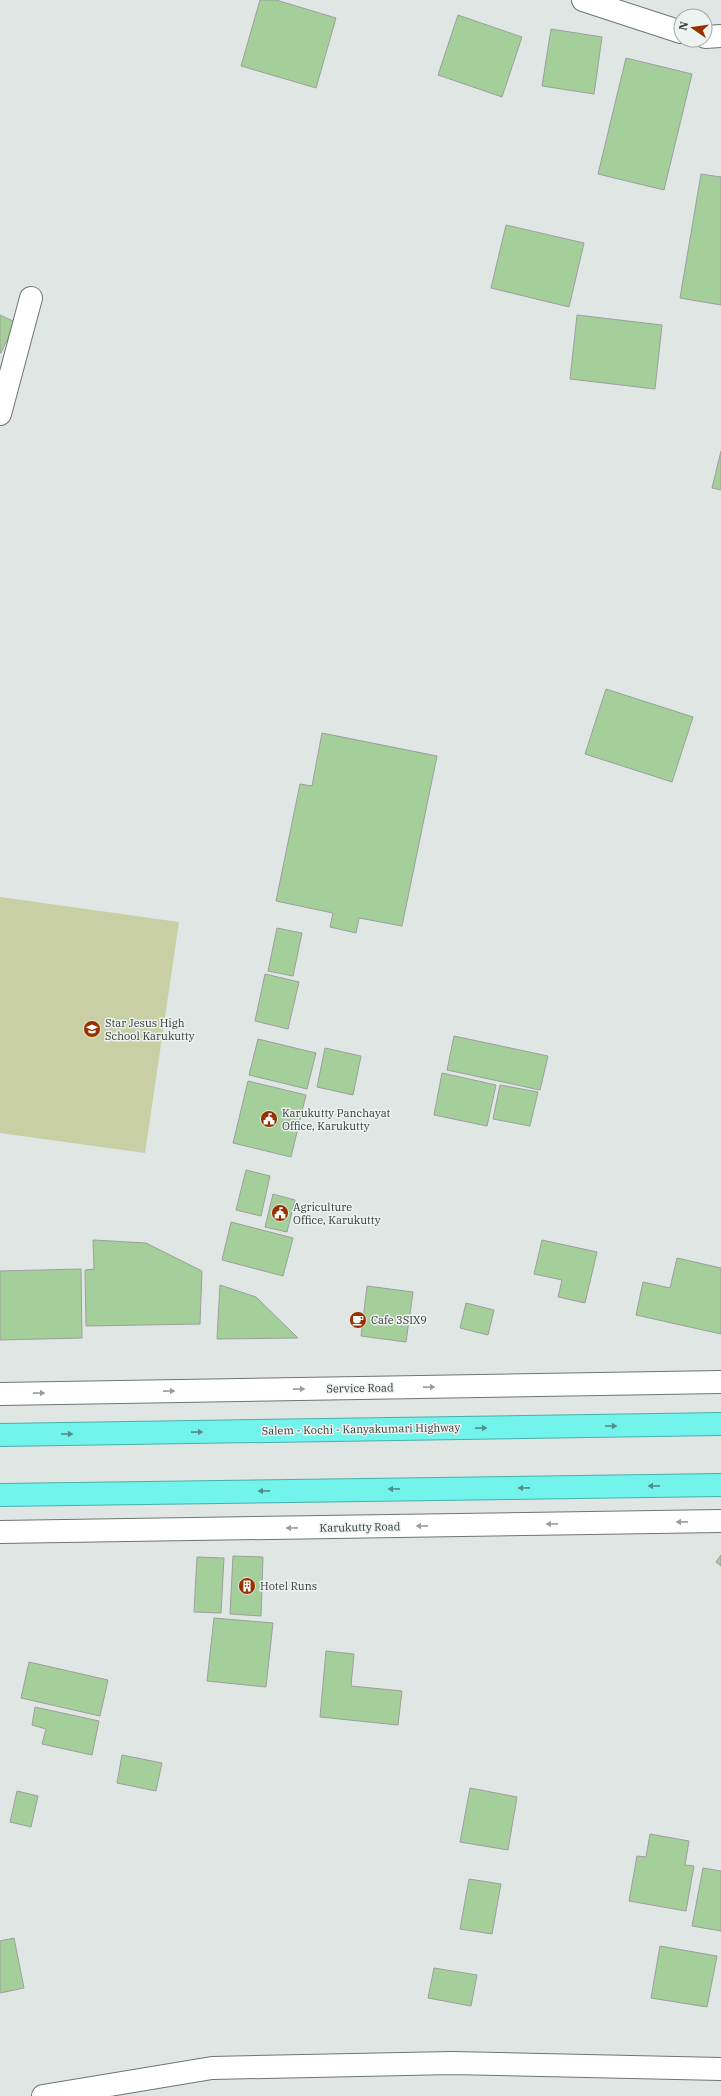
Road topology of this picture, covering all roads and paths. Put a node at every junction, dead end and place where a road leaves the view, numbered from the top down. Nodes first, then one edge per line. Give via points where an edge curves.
1 (584, 0) edge
2 (673, 29) edge
3 (31, 298) dead end
4 (0, 414) edge
5 (721, 1382) edge
6 (0, 1394) edge
7 (721, 1424) edge
8 (0, 1435) edge
9 (721, 1485) edge
10 (0, 1495) edge
11 (721, 1521) edge
12 (0, 1532) edge
13 (721, 2068) edge
14 (43, 2096) edge

1 - 2 street
3 - 4 street
6 -> 5 street, Service Road
8 -> 7 highway, Salem - Kochi - Kanyakumari Highway
9 -> 10 highway
11 -> 12 street, Karukutty Road
13 - 14 street via 452,2063 212,2068

